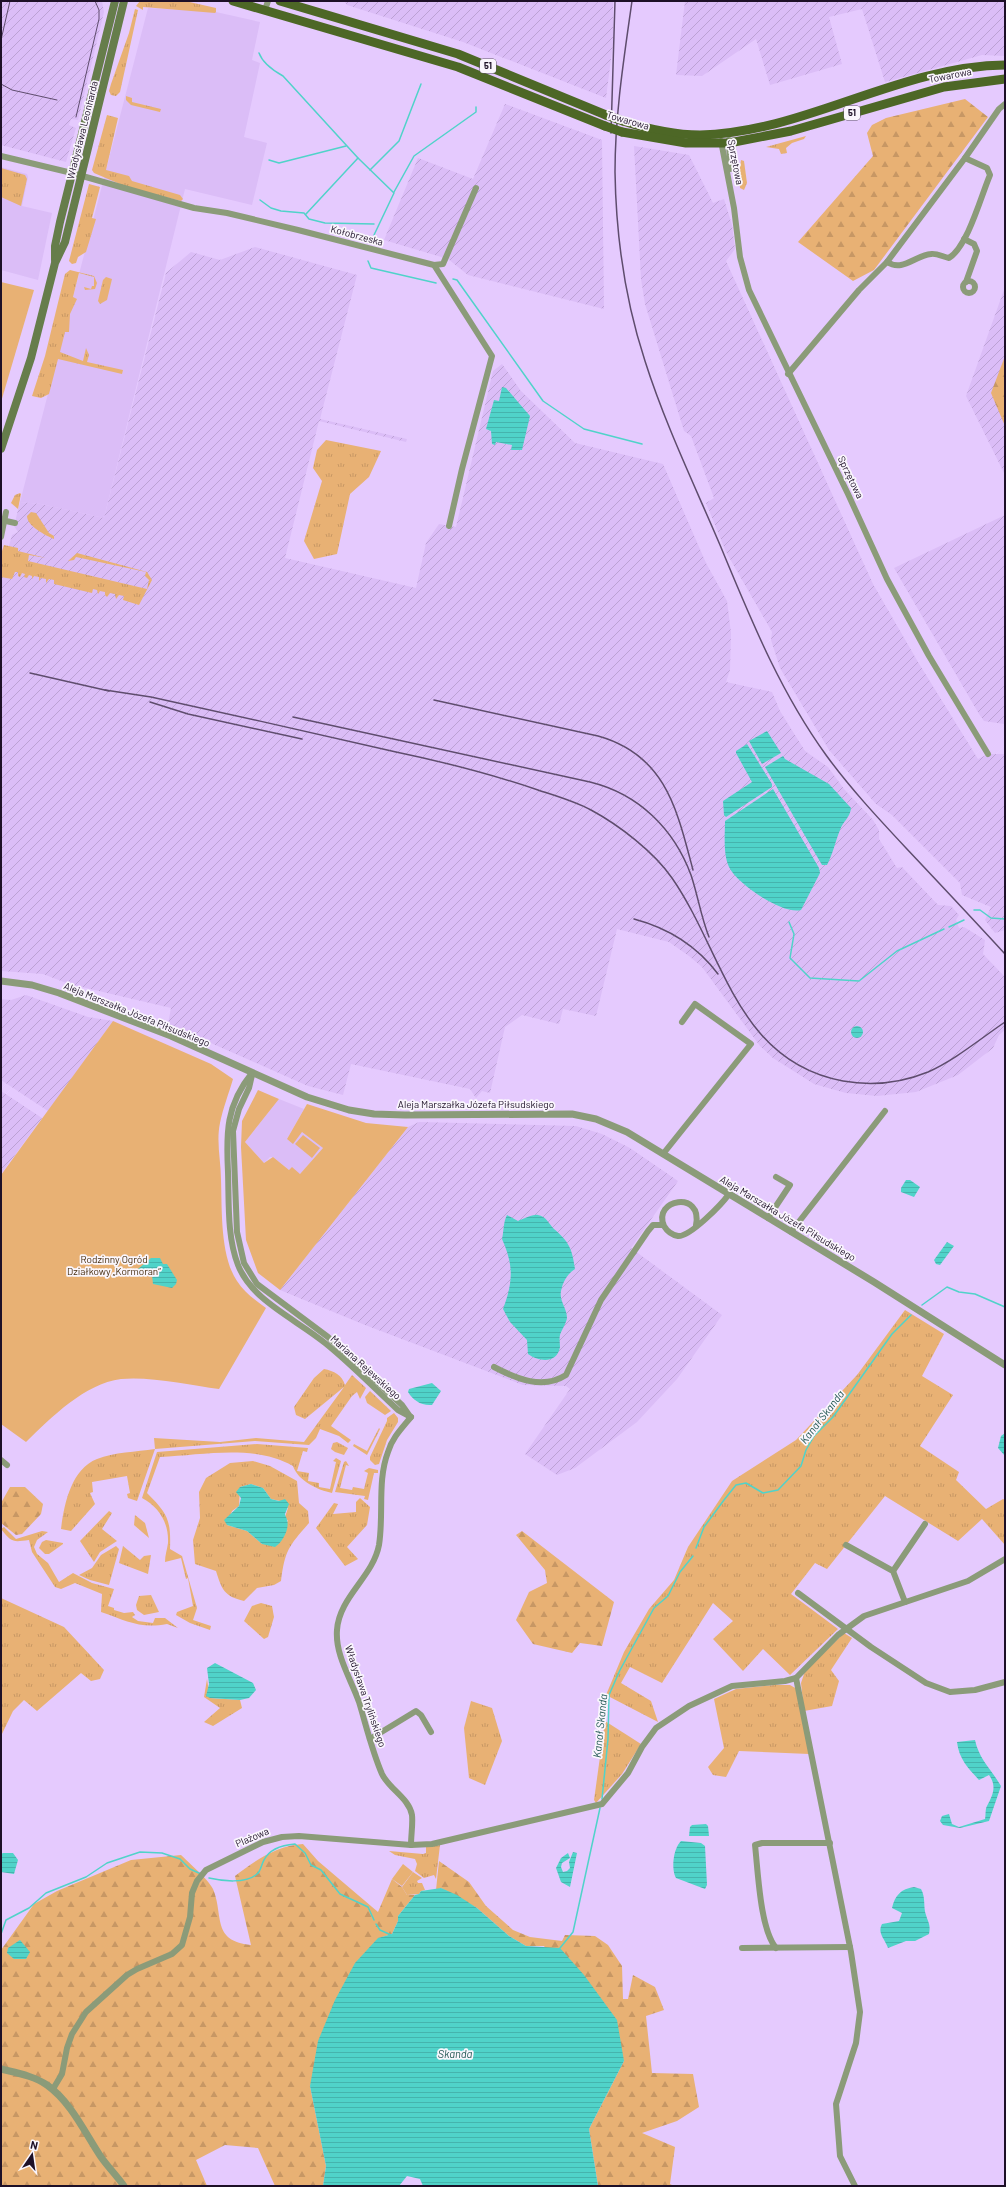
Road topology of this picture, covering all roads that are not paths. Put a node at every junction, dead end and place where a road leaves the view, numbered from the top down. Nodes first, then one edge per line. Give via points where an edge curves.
1 (115, 1) edge
2 (124, 1) edge
3 (233, 1) edge
4 (268, 1) edge
5 (284, 2) edge
6 (265, 10) junction
7 (1005, 65) edge
8 (1005, 79) edge
9 (527, 82) junction
10 (519, 91) junction
11 (1005, 104) edge
12 (724, 134) junction
13 (725, 143) junction
14 (1, 156) edge
15 (965, 158) junction
16 (72, 173) junction
17 (81, 176) junction
18 (476, 188) dead end
19 (964, 239) junction
20 (886, 262) junction
21 (55, 263) junction
22 (434, 266) junction
23 (966, 282) dead end
24 (788, 374) junction
25 (13, 411) junction
26 (1, 432) edge
27 (1, 449) edge
28 (3, 510) edge
29 (6, 521) junction
30 (15, 523) dead end
31 (449, 526) dead end
32 (1, 537) edge
33 (988, 754) dead end
34 (1, 981) edge
35 (682, 1022) dead end
36 (252, 1073) junction
37 (885, 1111) dead end
38 (663, 1154) junction
39 (776, 1177) dead end
40 (729, 1194) junction
41 (696, 1214) junction
42 (708, 1216) junction
43 (768, 1218) junction
44 (664, 1224) junction
45 (696, 1225) junction
46 (791, 1232) junction
47 (1005, 1366) edge
48 (494, 1367) dead end
49 (411, 1417) joint
50 (1, 1460) edge
51 (7, 1465) dead end
52 (925, 1524) dead end
53 (846, 1545) dead end
54 (1005, 1559) edge
55 (892, 1571) junction
56 (798, 1593) dead end
57 (905, 1602) junction
58 (847, 1628) junction
59 (796, 1678) junction
60 (1005, 1682) edge
61 (431, 1732) dead end
62 (370, 1739) junction
63 (830, 1844) junction
64 (410, 1845) junction
65 (850, 1947) junction
66 (742, 1948) dead end
67 (776, 1948) junction
68 (1, 2070) edge
69 (53, 2090) junction
70 (124, 2186) edge
71 (856, 2186) edge

1 - 16 main road, Władysława Leonharda
2 - 17 main road, Władysława Leonharda
3 - 6 main road, Towarowa / 51
4 - 6 street
5 - 9 main road, Towarowa / 51 via 443,49
6 - 10 main road, Towarowa / 51 via 452,64
7 - 12 main road, Towarowa / 51 via 974,66 927,76 785,120
8 - 13 main road, Towarowa / 51 via 936,88 791,131
9 - 10 main road via 527,89
9 - 12 main road, Towarowa / 51, bridge via 623,121 669,133
10 - 13 main road, Towarowa / 51, bridge via 622,132 674,141
11 - 15 street via 998,109
12 - 13 street, Sprzętowa
13 - 24 street, Sprzętowa via 740,257 749,290
14 - 16 street, Kołobrzeska
15 - 19 street via 987,168 990,175
15 - 20 street
16 - 17 street, Kołobrzeska
16 - 21 main road, Władysława Leonharda via 55,246
17 - 21 main road, Władysława Leonharda via 65,242
17 - 22 street, Kołobrzeska via 194,208 298,230
18 - 22 street via 443,264
19 - 20 street via 949,258 929,254 900,266
19 - 23 street via 974,244 977,251
20 - 24 street
21 - 25 main road, Władysława Leonharda via 32,358
22 - 31 street via 492,356
24 - 33 street, Sprzętowa via 848,494 887,580
25 - 26 main road, Władysława Leonharda
25 - 27 main road, Władysława Leonharda
28 - 29 street
29 - 30 street
29 - 32 street
34 - 36 street, Aleja Marszałka Józefa Piłsudskiego via 32,985 59,993 171,1036
35 - 38 street via 695,1004 751,1044
36 - 38 street, Aleja Marszałka Józefa Piłsudskiego via 333,1106 374,1114 584,1116 627,1132
36 - 49 street, Mariana Rejewskiego via 232,1108 226,1135 231,1238 238,1266 257,1293 324,1342 398,1410
37 - 46 street
38 - 40 street, Aleja Marszałka Józefa Piłsudskiego
39 - 43 street via 790,1185
40 - 42 street via 718,1209
40 - 43 street, Aleja Marszałka Józefa Piłsudskiego
41 - 42 street
41 - 44 street via 694,1209 684,1202 674,1203 665,1209 662,1219
41 - 45 street
42 - 45 street
43 - 46 street, Aleja Marszałka Józefa Piłsudskiego
44 - 45 street via 667,1231 678,1236 687,1234
44 - 48 street via 653,1226 648,1232 601,1300 566,1375 556,1381 526,1381
46 - 47 street, Aleja Marszałka Józefa Piłsudskiego
49 - 62 street, Władysława Trylińskiego via 395,1437 383,1467 377,1552 370,1568 345,1604 337,1630 341,1658
50 - 51 street
52 - 55 street
53 - 55 street
54 - 57 street via 968,1581
55 - 57 street
56 - 58 street
57 - 58 street via 864,1616
58 - 59 street
58 - 60 street via 906,1671 942,1690 975,1690
59 - 63 street
59 - 64 street, Plażowa via 732,1686 689,1706 656,1728 628,1773 602,1804 432,1844
61 - 62 street via 416,1711
62 - 64 street, Władysława Trylińskiego via 385,1780 410,1809
63 - 65 street
63 - 67 street via 755,1845 763,1912 770,1941
64 - 69 street, Plażowa via 310,1836 282,1837 263,1842 206,1870 197,1880 192,1893 190,1916 182,1946 172,1954 127,1975 86,2012 72,2034 62,2074
65 - 67 street
65 - 71 street via 860,2012 856,2043 836,2104 840,2156
66 - 67 street
68 - 69 street via 32,2078
69 - 70 street

